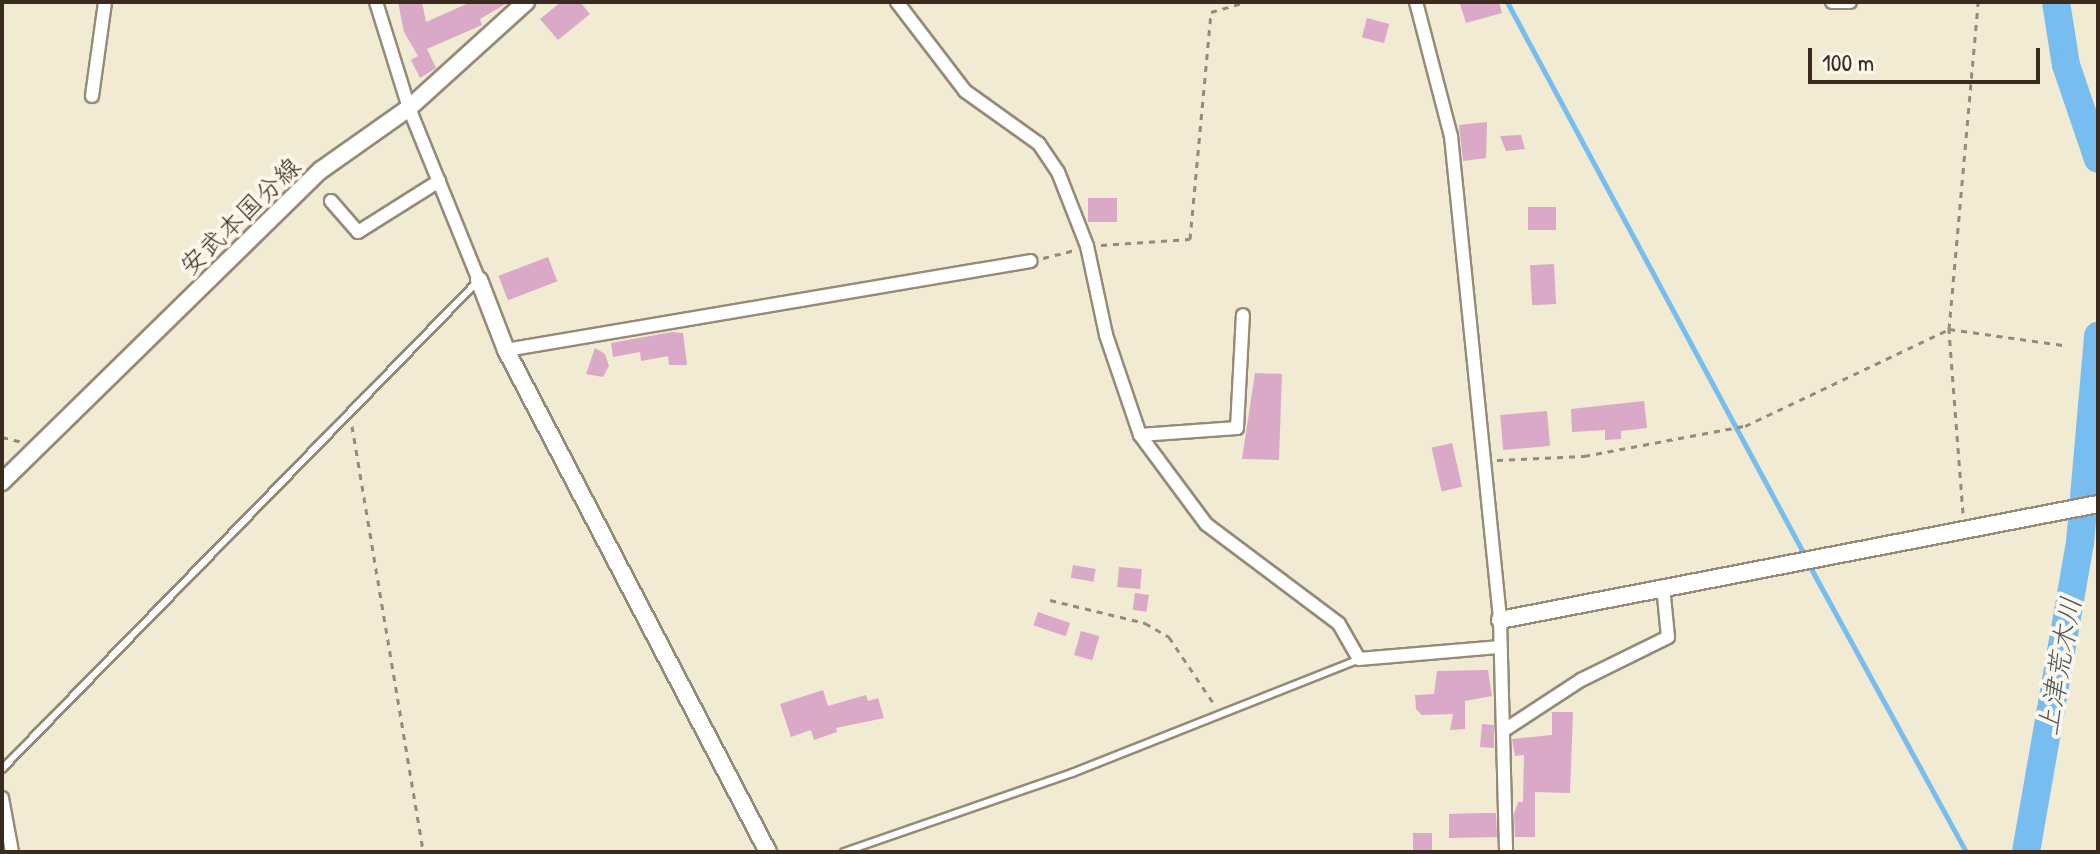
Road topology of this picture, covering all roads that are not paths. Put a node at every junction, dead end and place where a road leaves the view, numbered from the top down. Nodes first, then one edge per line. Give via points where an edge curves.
1 (105, 2) edge
2 (376, 2) edge
3 (897, 2) edge
4 (1416, 2) edge
5 (1832, 2) edge
6 (1850, 2) edge
7 (519, 5) edge
8 (92, 96) dead end
9 (409, 108) junction
10 (439, 181) junction
11 (331, 201) dead end
12 (1031, 261) road end
13 (479, 280) junction
14 (1243, 315) dead end
15 (506, 350) junction
16 (1140, 435) junction
17 (2, 482) edge
18 (2098, 504) edge
19 (1663, 586) junction
20 (1500, 620) junction
21 (1500, 647) junction
22 (1359, 659) junction
23 (1506, 729) junction
24 (2, 769) edge
25 (2, 798) edge
26 (12, 852) edge
27 (768, 852) edge
28 (844, 852) edge
29 (1506, 852) edge

1 - 8 street
2 - 9 street
3 - 16 street via 965,91 1039,144 1073,201 1106,335
4 - 20 street via 1451,136
5 - 6 street
7 - 9 street, 安武本国分線
9 - 10 street
9 - 17 street, 安武本国分線 via 321,170
10 - 11 street via 358,232
10 - 13 street
12 - 15 street
13 - 15 street
13 - 24 lane
14 - 16 street via 1237,428
15 - 27 street
16 - 22 street via 1206,524 1339,624
18 - 19 street
19 - 20 street
19 - 23 street via 1668,637 1581,680
20 - 21 street
21 - 22 street
21 - 23 street
22 - 28 lane via 1221,715
23 - 29 street
25 - 26 street

